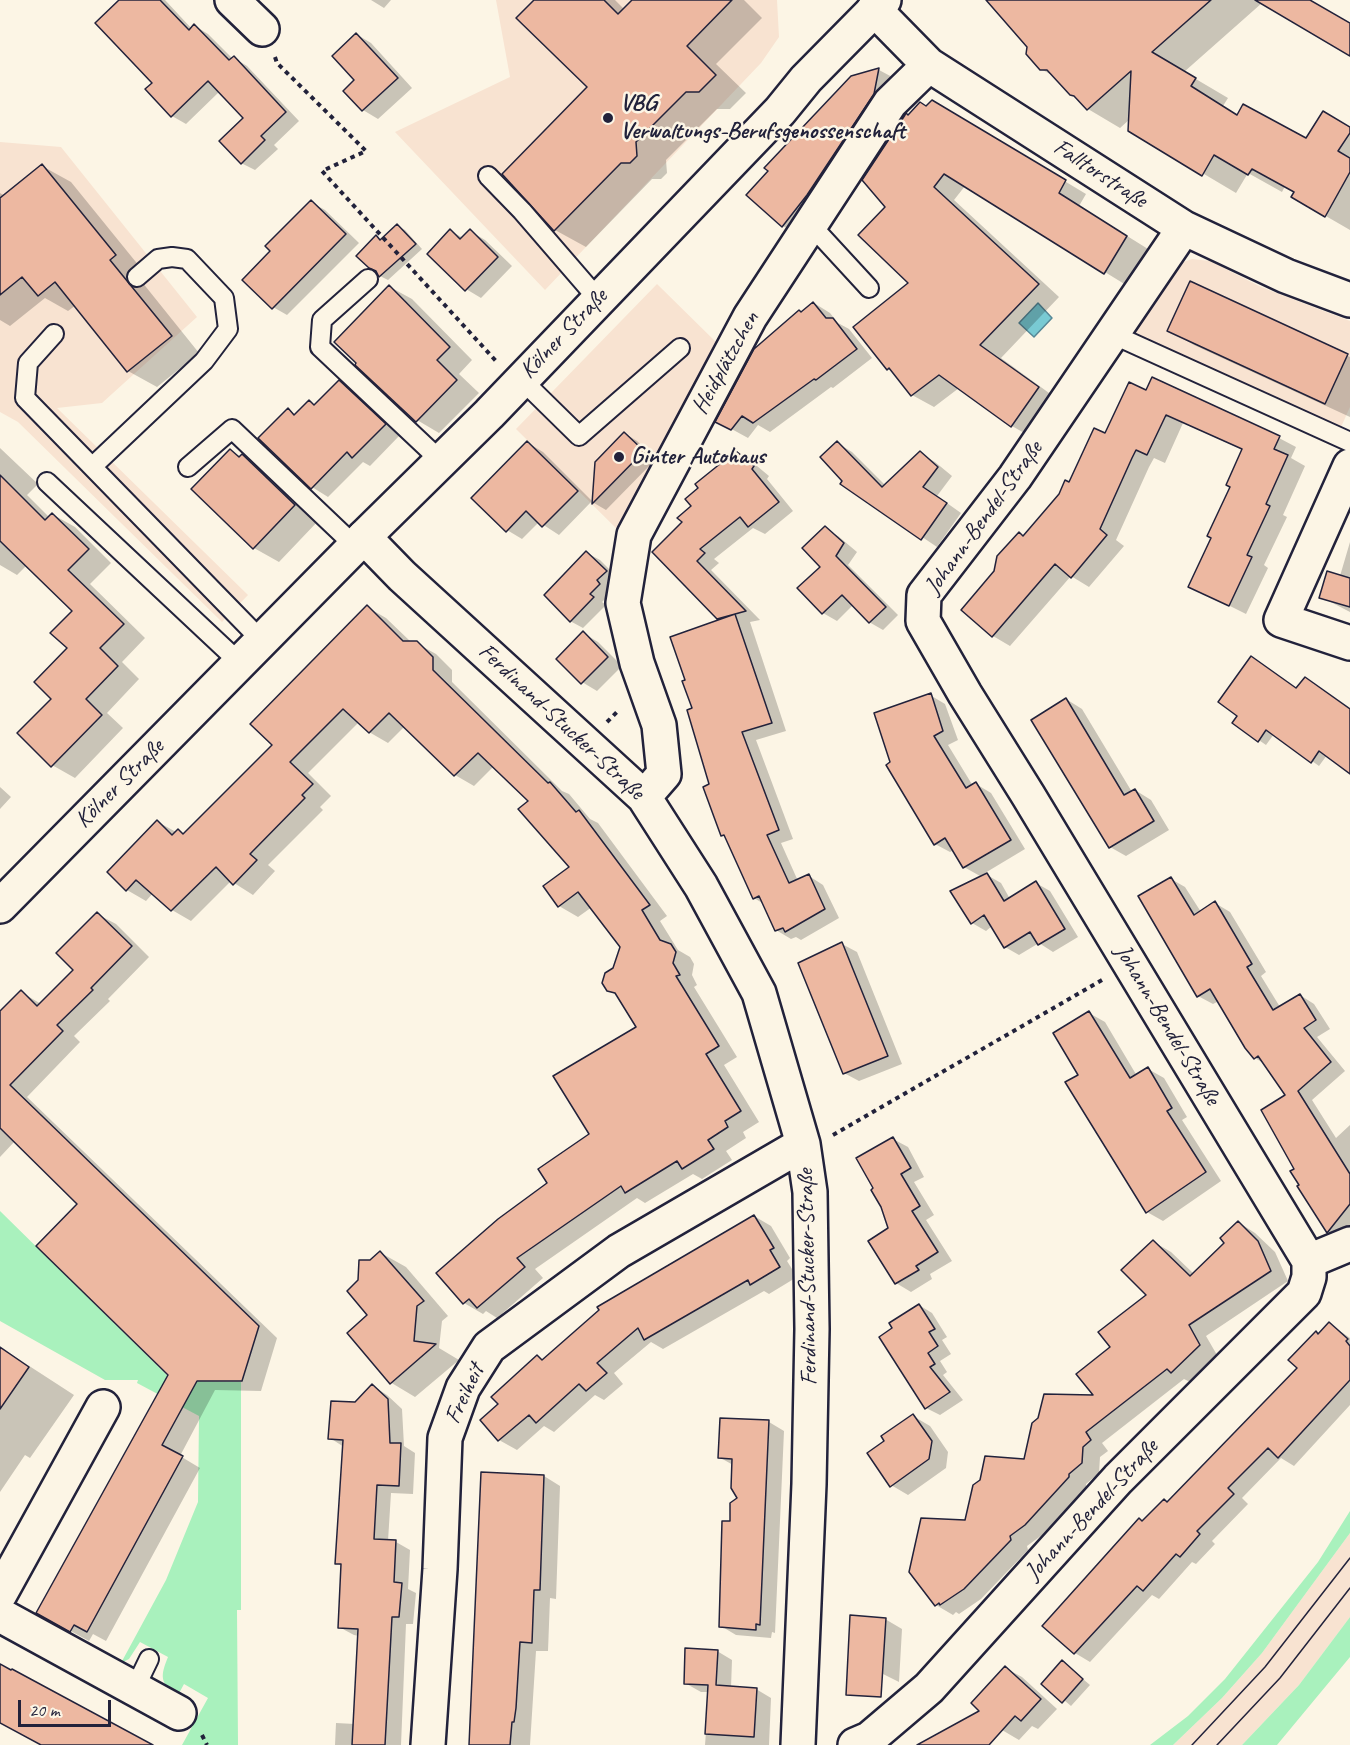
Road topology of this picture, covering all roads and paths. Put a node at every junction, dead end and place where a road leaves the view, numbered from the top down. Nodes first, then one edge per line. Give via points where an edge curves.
1 (232, 0) edge
2 (874, 3) edge
3 (262, 29) joint
4 (929, 65) junction
5 (488, 176) dead end
6 (811, 225) junction
7 (1184, 228) junction
8 (137, 277) dead end
9 (368, 279) dead end
10 (869, 288) dead end
11 (598, 299) junction
12 (1350, 300) edge
13 (54, 334) dead end
14 (1112, 334) junction
15 (680, 348) dead end
16 (519, 382) junction
17 (1350, 442) edge
18 (441, 461) junction
19 (93, 466) junction
20 (1350, 466) edge
21 (188, 467) dead end
22 (47, 482) dead end
23 (359, 542) junction
24 (1350, 643) edge
25 (251, 652) junction
26 (647, 692) junction
27 (586, 744) junction
28 (644, 797) junction
29 (0, 906) edge
30 (1130, 964) junction
31 (803, 1144) junction
32 (1350, 1244) edge
33 (1309, 1261) junction
34 (103, 1407) dead end
35 (0, 1594) edge
36 (0, 1615) edge
37 (149, 1659) dead end
38 (135, 1688) junction
39 (179, 1713) dead end
40 (428, 1745) edge
41 (798, 1745) edge
42 (855, 1745) edge

1 - 3 street
2 - 4 street, Falltorstraße
2 - 11 street, Kölner Straße via 780,111
3 - 16 path via 277,63 366,151 322,171
4 - 6 street, Heidplätzchen via 890,103
4 - 7 street, Falltorstraße
5 - 11 lane
6 - 10 lane
6 - 26 street, Heidplätzchen via 750,317 634,535 624,603
7 - 12 street, Falltorstraße via 1286,276
7 - 14 street, Johann-Bendel-Straße
8 - 19 lane via 158,259 187,259 224,298 228,329 204,361
9 - 18 lane via 322,320 320,347
11 - 16 street, Kölner Straße
13 - 19 lane via 28,363 25,398
14 - 17 lane
14 - 30 street, Johann-Bendel-Straße via 1015,477 924,595 923,621
15 - 16 lane via 579,436
16 - 18 street, Kölner Straße
18 - 23 street, Kölner Straße
19 - 25 lane
20 - 24 street via 1281,620
21 - 23 lane via 232,429
22 - 25 lane
23 - 25 street, Kölner Straße
23 - 27 street, Ferdinand-Stucker-Straße via 402,576
25 - 29 street, Kölner Straße
26 - 27 path via 630,699
26 - 28 street, Heidplätzchen via 658,725 664,774
27 - 28 street, Ferdinand-Stucker-Straße
28 - 31 street, Ferdinand-Stucker-Straße via 701,886 759,993
30 - 31 path via 837,1134
30 - 33 street, Johann-Bendel-Straße
31 - 40 street, Freiheit via 619,1251 489,1347 463,1388 445,1438
31 - 41 street, Ferdinand-Stucker-Straße via 810,1192 812,1329
32 - 33 street
33 - 42 street, Johann-Bendel-Straße via 1304,1293 1118,1479 929,1688 869,1739
34 - 35 street via 77,1480
36 - 38 street
37 - 38 lane
38 - 39 street

